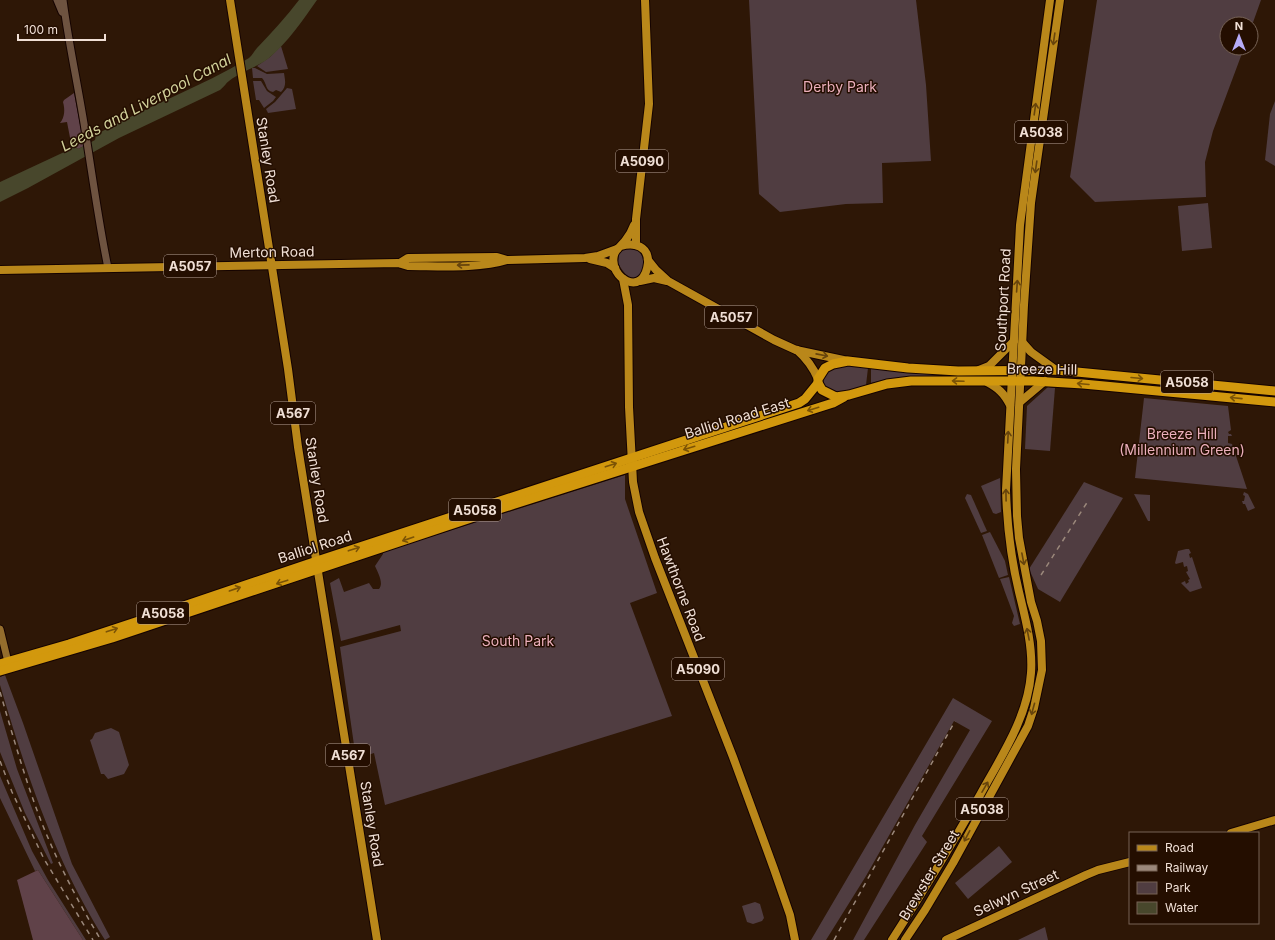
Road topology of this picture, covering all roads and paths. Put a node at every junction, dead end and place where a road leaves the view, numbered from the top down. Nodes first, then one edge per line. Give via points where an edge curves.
1 (57, 0) edge
2 (63, 0) edge
3 (230, 0) edge
4 (645, 0) edge
5 (1050, 0) edge
6 (1060, 0) edge
7 (66, 23) junction
8 (636, 219) junction
9 (636, 245) junction
10 (619, 247) junction
11 (585, 258) junction
12 (648, 260) junction
13 (271, 265) junction
14 (108, 268) junction
15 (615, 268) junction
16 (0, 270) edge
17 (623, 279) junction
18 (639, 281) junction
19 (668, 281) junction
20 (628, 305) junction
21 (1014, 341) junction
22 (1023, 343) junction
23 (796, 350) junction
24 (848, 361) junction
25 (1012, 370) junction
26 (1022, 370) junction
27 (1056, 370) junction
28 (977, 371) junction
29 (818, 381) junction
30 (1011, 381) junction
31 (1021, 381) junction
32 (1045, 381) junction
33 (987, 382) junction
34 (1275, 391) edge
35 (849, 395) junction
36 (1020, 402) junction
37 (1275, 402) edge
38 (1010, 406) junction
39 (632, 462) junction
40 (318, 565) junction
41 (0, 629) edge
42 (4, 666) edge
43 (1042, 670) joint
44 (1031, 672) joint
45 (1275, 820) edge
46 (1234, 832) edge
47 (1129, 862) edge
48 (377, 940) edge
49 (795, 940) edge
50 (892, 940) edge
51 (905, 940) edge
52 (946, 940) edge

1 - 7 street
2 - 7 street
3 - 13 main road, Stanley Road / A567
4 - 8 main road, A5090 via 649,104
21 -> 5 main road, Southport Road / A5038 via 1023,193
6 -> 22 main road, Southport Road / A5038 via 1031,203
7 - 14 street
8 - 9 main road, A5090
8 - 10 main road, A5090 via 630,233
9 - 10 main road
9 - 12 main road via 645,250
10 - 11 main road, Merton Road / A5057
10 - 15 main road, A5090 via 613,256
11 - 13 main road, Merton Road / A5057 via 408,258 400,262
11 - 15 main road, Merton Road / A5057 via 607,263
12 - 18 main road, A5090 via 646,272
12 - 19 main road, Breeze Hill / A5057
13 - 14 main road, Merton Road / A5057
13 - 40 main road, Stanley Road / A567
14 - 16 main road, Merton Road / A5057
15 - 17 main road, A5090
17 - 18 main road via 629,282
17 - 20 main road, Hawthorne Road / A5090
18 - 19 main road, Breeze Hill / A5057 via 654,278
18 - 20 main road, Hawthorne Road / A5090 via 632,290
19 - 23 main road, Breeze Hill / A5057 via 760,334
20 - 39 main road, Hawthorne Road / A5090
21 - 25 main road, Southport Road / A5038
21 - 28 main road via 988,366
22 - 26 main road, Southport Road / A5038
22 - 27 main road
23 -> 24 main road, Breeze Hill / A5057
23 - 29 main road, Breeze Hill / A5057 via 812,366
24 - 28 highway, Breeze Hill / A5058 via 908,368
24 - 29 highway, Breeze Hill / A5058 via 825,368
25 - 26 highway, Breeze Hill / A5058
25 - 28 highway, Breeze Hill / A5058
25 - 30 main road, Southport Road / A5038
26 - 27 highway, Breeze Hill / A5058
26 - 31 main road, Southport Road / A5038
27 -> 34 highway, Breeze Hill / A5058
29 - 35 highway, Breeze Hill / A5058 via 822,390 829,394 836,397
29 - 39 highway, Balliol Road East / A5058 via 799,403
30 - 31 highway, Breeze Hill / A5058
30 - 33 highway, Breeze Hill / A5058
30 - 38 main road, Southport Road / A5038
31 - 32 highway, Breeze Hill / A5058
31 - 36 main road, Southport Road / A5038
32 - 36 main road
37 -> 32 highway, Breeze Hill / A5058
33 -> 35 highway, Breeze Hill / A5058 via 911,381 887,384
33 - 38 main road via 1001,390
35 -> 39 highway, Balliol Road East / A5058 via 833,403
36 -> 43 main road, Southport Road / A5038 via 1016,516 1022,558 1041,642
44 -> 38 main road, Southport Road / A5038 via 1029,641 1011,553 1006,508
39 - 40 highway, Balliol Road / A5058
39 - 49 main road, Hawthorne Road / A5090 via 633,487 639,512 774,869 790,915
40 - 42 highway, Balliol Road / A5058
40 - 48 main road, Stanley Road / A567
41 - 42 main road
43 -> 51 main road, Brewster Street / A5038 via 1028,726 953,863
50 -> 44 main road, Brewster Street / A5038 via 950,848 1011,738 1025,702
45 - 46 main road
47 - 52 main road, Selwyn Street via 1098,870

